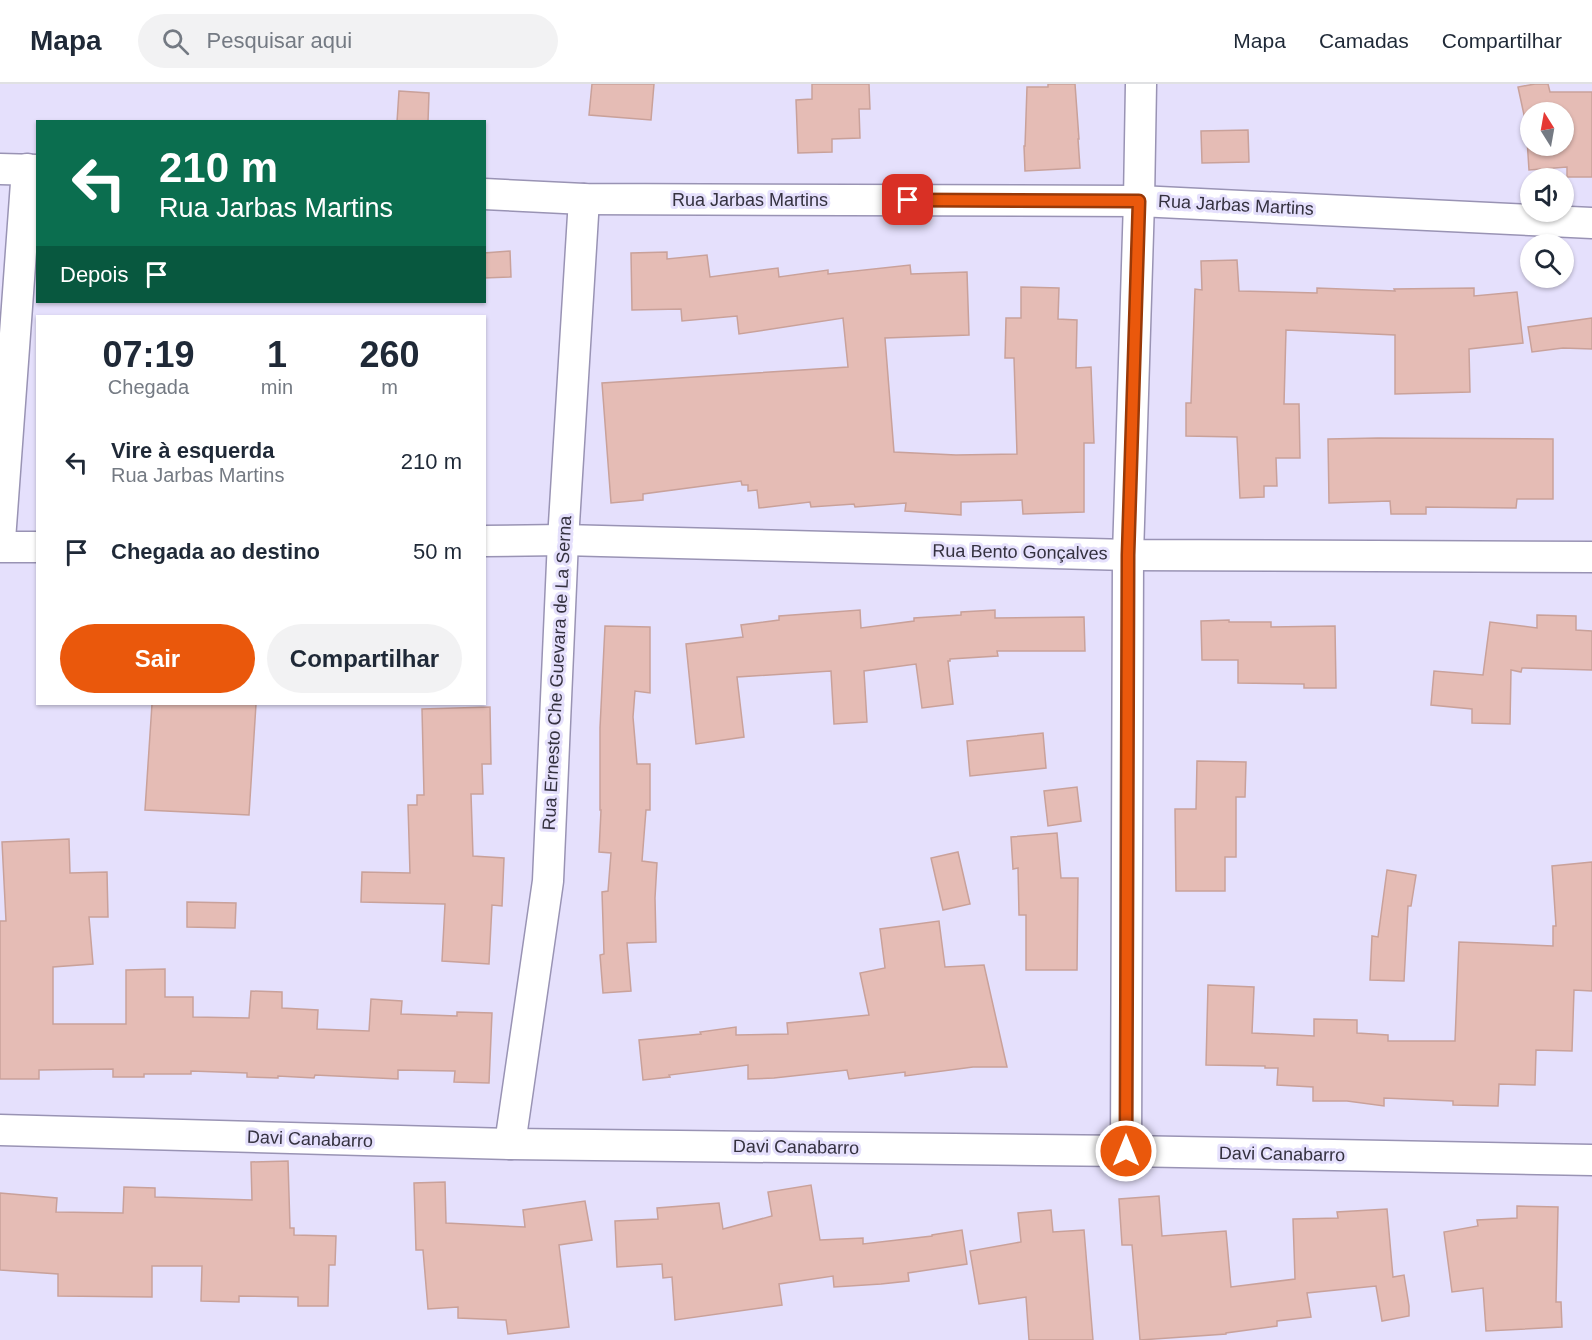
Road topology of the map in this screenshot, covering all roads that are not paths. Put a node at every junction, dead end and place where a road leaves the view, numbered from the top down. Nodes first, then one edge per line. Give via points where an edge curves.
1 (1141, 84) edge
2 (22, 169) edge
3 (486, 194) edge
4 (584, 199) junction
5 (1139, 201) junction
6 (1592, 223) edge
7 (0, 540) edge
8 (563, 540) junction
9 (486, 541) edge
10 (0, 547) edge
11 (36, 547) edge
12 (1128, 555) junction
13 (1592, 557) edge
14 (0, 1130) edge
15 (510, 1144) junction
16 (1126, 1151) junction
17 (1592, 1160) edge

1 - 5 street
2 - 7 street
3 - 4 street, Rua Jarbas Martins
4 - 5 street, Rua Jarbas Martins
4 - 8 street, Rua Ernesto Che Guevara de La Serna
5 - 6 street, Rua Jarbas Martins
5 - 12 street
8 - 9 street, Rua Bento Gonçalves
8 - 12 street, Rua Bento Gonçalves
8 - 15 street, Rua Ernesto Che Guevara de La Serna via 548,881
10 - 11 street
12 - 13 street, Rua Bento Gonçalves
12 - 16 street
14 - 15 street, Davi Canabarro
15 - 16 street, Davi Canabarro
16 - 17 street, Davi Canabarro

